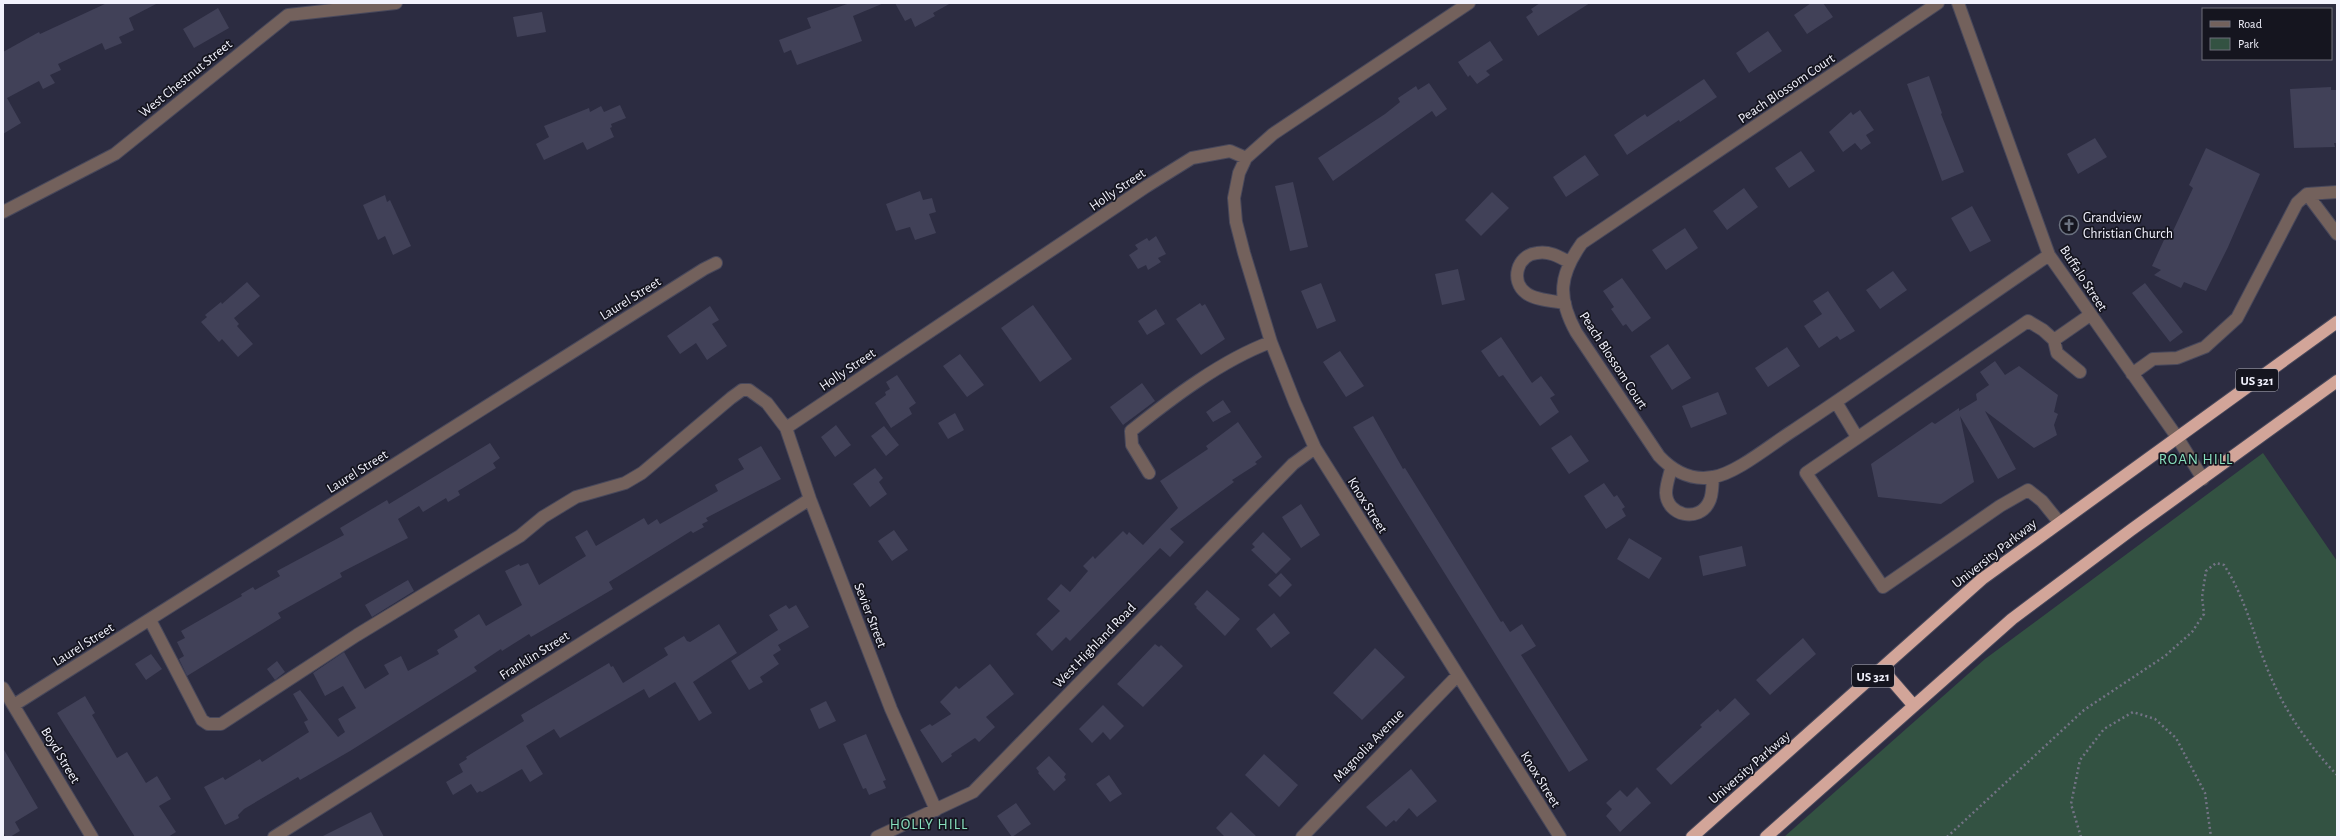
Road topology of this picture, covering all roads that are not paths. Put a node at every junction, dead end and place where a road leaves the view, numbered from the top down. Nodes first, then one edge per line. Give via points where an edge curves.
1 (396, 3) edge
2 (1469, 3) edge
3 (1938, 3) edge
4 (1958, 3) edge
5 (1246, 158) junction
6 (2337, 192) edge
7 (2307, 194) junction
8 (3, 212) edge
9 (2337, 234) edge
10 (2050, 255) junction
11 (1569, 262) junction
12 (716, 263) dead end
13 (1565, 304) junction
14 (2090, 315) junction
15 (2337, 322) edge
16 (2054, 340) junction
17 (1271, 342) junction
18 (2080, 372) dead end
19 (2132, 374) junction
20 (2337, 381) edge
21 (1836, 402) junction
22 (786, 428) junction
23 (1857, 437) junction
24 (2177, 437) junction
25 (1315, 448) junction
26 (1671, 469) junction
27 (1149, 473) dead end
28 (1713, 478) junction
29 (2203, 479) junction
30 (810, 499) junction
31 (2059, 522) junction
32 (150, 620) junction
33 (1882, 669) junction
34 (1458, 676) junction
35 (3, 688) edge
36 (14, 706) junction
37 (1914, 706) junction
38 (936, 810) junction
39 (92, 837) edge
40 (274, 837) edge
41 (877, 837) edge
42 (1302, 837) edge
43 (1560, 837) edge
44 (1692, 837) edge
45 (1766, 837) edge

1 - 8 street, West Chestnut Street via 288,15 115,154
2 - 5 street via 1273,134
3 - 11 street, Peach Blossom Court via 1582,243
4 - 10 street, Buffalo Street
5 - 17 street, Knox Street via 1239,173 1234,198 1236,222
5 - 22 street, Holly Street via 1230,151 1192,158
6 - 7 street
7 - 9 street
7 - 19 street via 2297,203 2237,318 2205,347 2177,358 2153,359
10 - 14 street, Buffalo Street
10 - 21 street, Peach Blossom Court
11 - 13 street, Peach Blossom Court via 1563,289
11 - 13 street via 1554,254 1536,253 1523,259 1517,272 1520,287 1531,296
12 - 32 street, Laurel Street
13 - 26 street, Peach Blossom Court via 1567,315 1576,332 1659,456
14 - 16 street
14 - 19 street, Buffalo Street
15 - 24 highway, University Parkway / US 321
16 - 18 street via 2057,353
16 - 23 street via 2028,321
17 - 25 street, Knox Street
17 - 27 street via 1250,350 1197,383 1145,418 1131,431 1132,445
19 - 24 street, Buffalo Street
20 - 29 highway
21 - 23 street
21 - 28 street, Peach Blossom Court via 1732,470
22 - 30 street, Sevier Street
22 - 32 street, Sevier Street via 767,403 749,390 742,390 642,473 625,482 576,497 543,517 520,536 357,634 221,724 208,724 202,720
23 - 31 street via 1806,473 1883,587 2000,506 2028,490 2042,501
24 - 29 street, Buffalo Street
24 - 31 highway, University Parkway / US 321
25 - 34 street, Knox Street
25 - 38 street, West Highland Road via 1293,464 973,792
26 - 28 street, Peach Blossom Court via 1691,477
26 - 28 street via 1667,487 1668,501 1684,515 1699,513 1705,508 1712,495
29 - 37 highway via 2012,619
30 - 38 street, Sevier Street via 891,709
30 - 40 street, Franklin Street
31 - 33 highway, University Parkway / US 321 via 1982,579
32 - 36 street, Laurel Street
33 - 37 highway
33 - 44 highway, University Parkway / US 321
34 - 42 street, Magnolia Avenue
34 - 43 street, Knox Street
35 - 36 street, Boyd Street
36 - 39 street, Boyd Street
37 - 45 highway
38 - 41 street, West Highland Road

